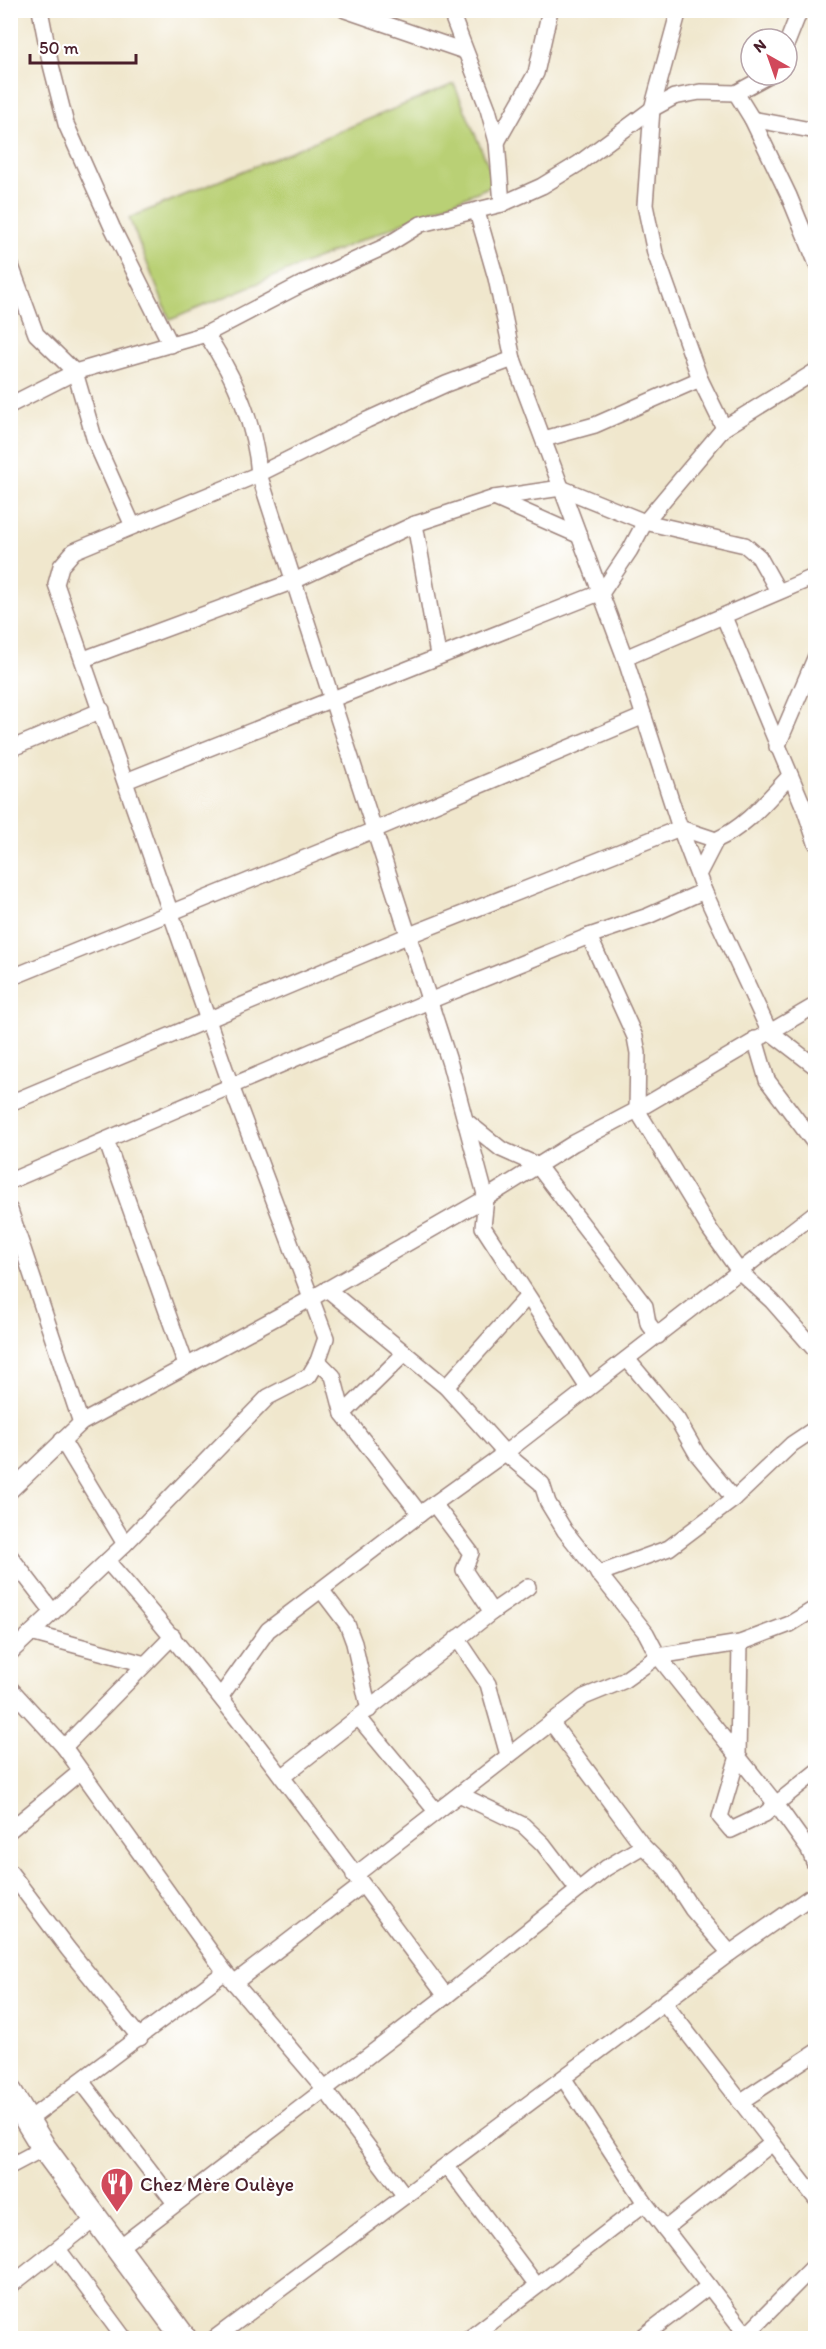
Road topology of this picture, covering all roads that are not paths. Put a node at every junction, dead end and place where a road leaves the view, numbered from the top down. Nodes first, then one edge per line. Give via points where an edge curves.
1 (40, 10) edge
2 (345, 10) edge
3 (450, 10) edge
4 (550, 10) edge
5 (679, 10) edge
6 (800, 10) edge
7 (793, 27) edge
8 (464, 51) junction
9 (747, 87) edge
10 (736, 93) junction
11 (652, 109) junction
12 (752, 119) junction
13 (816, 131) edge
14 (497, 142) junction
15 (502, 204) junction
16 (477, 212) junction
17 (816, 262) edge
18 (10, 263) edge
19 (206, 334) junction
20 (171, 345) junction
21 (513, 359) junction
22 (816, 371) edge
23 (75, 372) junction
24 (700, 379) junction
25 (10, 405) edge
26 (724, 428) junction
27 (544, 439) junction
28 (259, 474) junction
29 (561, 488) junction
30 (494, 498) junction
31 (645, 522) junction
32 (415, 524) junction
33 (133, 526) junction
34 (580, 536) junction
35 (816, 576) edge
36 (294, 581) junction
37 (778, 591) junction
38 (602, 592) junction
39 (724, 617) junction
40 (438, 655) junction
41 (816, 656) edge
42 (626, 657) junction
43 (84, 659) junction
44 (330, 698) junction
45 (102, 710) junction
46 (644, 716) junction
47 (777, 747) junction
48 (10, 748) edge
49 (789, 777) junction
50 (126, 781) junction
51 (810, 812) edge
52 (680, 828) junction
53 (374, 830) junction
54 (716, 840) junction
55 (816, 843) edge
56 (699, 873) junction
57 (704, 891) junction
58 (171, 911) junction
59 (406, 936) junction
60 (589, 936) junction
61 (10, 978) edge
62 (429, 1001) junction
63 (816, 1005) edge
64 (208, 1019) junction
65 (770, 1031) junction
66 (755, 1039) junction
67 (816, 1067) edge
68 (231, 1086) junction
69 (10, 1103) edge
70 (638, 1110) junction
71 (466, 1121) junction
72 (106, 1140) junction
73 (816, 1145) edge
74 (537, 1165) junction
75 (10, 1181) edge
76 (486, 1198) junction
77 (10, 1210) edge
78 (816, 1212) edge
79 (739, 1271) junction
80 (327, 1289) junction
81 (527, 1297) junction
82 (312, 1298) junction
83 (658, 1336) junction
84 (812, 1341) edge
85 (405, 1353) junction
86 (627, 1359) junction
87 (318, 1361) junction
88 (186, 1365) junction
89 (446, 1387) junction
90 (588, 1388) junction
91 (343, 1414) junction
92 (81, 1423) junction
93 (816, 1428) edge
94 (62, 1440) junction
95 (506, 1453) junction
96 (12, 1483) edge
97 (734, 1498) junction
98 (434, 1504) junction
99 (420, 1514) junction
100 (125, 1544) junction
101 (10, 1556) edge
102 (107, 1561) junction
103 (598, 1574) junction
104 (528, 1587) dead end
105 (321, 1591) junction
106 (816, 1608) edge
107 (53, 1612) junction
108 (492, 1612) junction
109 (32, 1633) junction
110 (173, 1636) junction
111 (457, 1638) junction
112 (740, 1643) junction
113 (10, 1653) edge
114 (658, 1656) junction
115 (145, 1664) junction
116 (10, 1688) edge
117 (221, 1696) junction
118 (364, 1714) junction
119 (551, 1722) junction
120 (64, 1747) junction
121 (508, 1755) junction
122 (738, 1756) junction
123 (80, 1772) junction
124 (816, 1772) edge
125 (282, 1777) junction
126 (461, 1795) junction
127 (776, 1804) junction
128 (436, 1811) junction
129 (10, 1830) edge
130 (643, 1846) junction
131 (816, 1867) edge
132 (10, 1872) edge
133 (358, 1880) junction
134 (578, 1890) junction
135 (816, 1893) edge
136 (730, 1953) junction
137 (229, 1978) junction
138 (446, 1996) junction
139 (665, 2004) junction
140 (140, 2038) junction
141 (816, 2052) edge
142 (564, 2079) junction
143 (81, 2081) junction
144 (323, 2088) junction
145 (10, 2092) edge
146 (740, 2102) junction
147 (27, 2121) junction
148 (771, 2144) junction
149 (44, 2148) junction
150 (10, 2166) edge
151 (447, 2166) junction
152 (405, 2196) junction
153 (816, 2199) edge
154 (175, 2203) junction
155 (645, 2203) junction
156 (94, 2219) junction
157 (665, 2229) junction
158 (58, 2248) junction
159 (117, 2248) junction
160 (816, 2264) edge
161 (10, 2286) edge
162 (537, 2286) junction
163 (709, 2286) junction
164 (748, 2337) edge
165 (124, 2338) edge
166 (184, 2338) edge
167 (215, 2338) edge
168 (470, 2338) edge
169 (641, 2338) edge

1 - 20 street via 66,124
2 - 8 street
3 - 8 street
4 - 14 street via 536,73
5 - 11 street
6 - 7 street
8 - 14 street
9 - 10 street
10 - 11 street via 700,92 674,97
10 - 12 street
11 - 15 street via 578,164
11 - 24 street via 645,205 648,227
12 - 13 street
12 - 17 street
14 - 15 street
15 - 16 street
16 - 19 street via 421,224 384,247
16 - 21 street
18 - 23 street via 36,334
19 - 20 street
19 - 28 street via 240,392 257,452
20 - 23 street
21 - 27 street
21 - 28 street via 426,393
22 - 26 street
23 - 25 street
23 - 33 street via 92,433
24 - 26 street
24 - 27 street via 605,421
26 - 31 street
27 - 29 street
28 - 33 street
28 - 36 street
29 - 30 street
29 - 31 street
29 - 34 street
30 - 32 street
30 - 34 street
31 - 37 street via 745,545 759,557
31 - 38 street
32 - 36 street
32 - 40 street
33 - 43 street via 74,551 61,566 56,584
34 - 38 street
35 - 37 street
36 - 43 street
36 - 44 street
37 - 39 street
38 - 40 street
38 - 42 street
39 - 42 street
39 - 47 street
40 - 44 street
41 - 47 street
42 - 46 street
43 - 45 street
44 - 50 street
44 - 53 street
45 - 48 street
45 - 50 street
46 - 52 street
46 - 53 street
47 - 49 street
49 - 51 street
49 - 54 street via 751,818
50 - 58 street
51 - 55 street
52 - 54 street
52 - 56 street
52 - 59 street
53 - 58 street
53 - 59 street
54 - 56 street
56 - 57 street
57 - 60 street
57 - 65 street
58 - 61 street
58 - 64 street
59 - 62 street
59 - 64 street
60 - 62 street
60 - 70 street via 635,1037
62 - 68 street
62 - 71 street
63 - 65 street
64 - 68 street
64 - 69 street
65 - 66 street
65 - 67 street
66 - 70 street
66 - 73 street via 767,1080
68 - 72 street
68 - 82 street
70 - 74 street
70 - 79 street
71 - 74 street via 501,1149
71 - 76 street
72 - 75 street
72 - 88 street
74 - 76 street
74 - 83 street via 645,1306 648,1323
76 - 80 street
76 - 81 street via 483,1227
77 - 92 street
78 - 79 street
79 - 83 street
79 - 84 street
80 - 82 street
80 - 85 street
81 - 89 street
81 - 90 street
82 - 87 street via 326,1338
82 - 88 street
83 - 86 street
85 - 89 street
85 - 91 street
86 - 90 street
86 - 97 street via 677,1419 697,1454
87 - 91 street via 333,1376
87 - 100 street via 309,1376 268,1397
88 - 92 street
89 - 95 street
90 - 95 street
91 - 99 street
92 - 94 street
93 - 97 street via 792,1444
94 - 96 street
94 - 100 street
95 - 98 street
95 - 103 street via 542,1484 565,1531
97 - 103 street via 669,1548
98 - 99 street
98 - 108 street via 471,1553 464,1570
99 - 105 street
100 - 102 street
101 - 107 street
102 - 107 street
102 - 110 street
103 - 114 street via 646,1633
104 - 108 street
105 - 117 street via 268,1630
105 - 118 street via 347,1624 354,1643
106 - 112 street via 790,1624
107 - 109 street
108 - 111 street
109 - 113 street
109 - 115 street
110 - 115 street
110 - 117 street
111 - 118 street
111 - 121 street via 488,1684
112 - 114 street
112 - 122 street
114 - 119 street via 623,1681 584,1697
114 - 122 street
115 - 120 street
116 - 120 street
117 - 125 street
118 - 125 street
118 - 128 street
119 - 121 street
119 - 130 street
120 - 123 street
121 - 126 street
122 - 127 street
122 - 127 street via 720,1817 731,1830 765,1814
123 - 129 street
123 - 137 street
124 - 127 street
125 - 133 street
126 - 128 street
126 - 134 street via 524,1825
127 - 131 street via 809,1850
128 - 133 street
130 - 134 street
130 - 136 street via 666,1869 692,1909
132 - 140 street
133 - 137 street
133 - 138 street
134 - 138 street
135 - 136 street
136 - 139 street
137 - 140 street
137 - 144 street
138 - 144 street
139 - 142 street
139 - 146 street
140 - 143 street
141 - 146 street
142 - 151 street
142 - 155 street
143 - 147 street
143 - 154 street
144 - 152 street
144 - 154 street
145 - 147 main road
146 - 148 street
147 - 149 main road
148 - 153 street
148 - 157 street
149 - 150 street
149 - 156 main road
151 - 152 street
151 - 162 street
152 - 167 street
154 - 159 street
155 - 157 street
155 - 162 street
156 - 158 street
156 - 159 main road
157 - 163 street
158 - 161 street
158 - 165 street
159 - 166 main road
160 - 164 street
162 - 168 street
163 - 164 street
163 - 169 street

